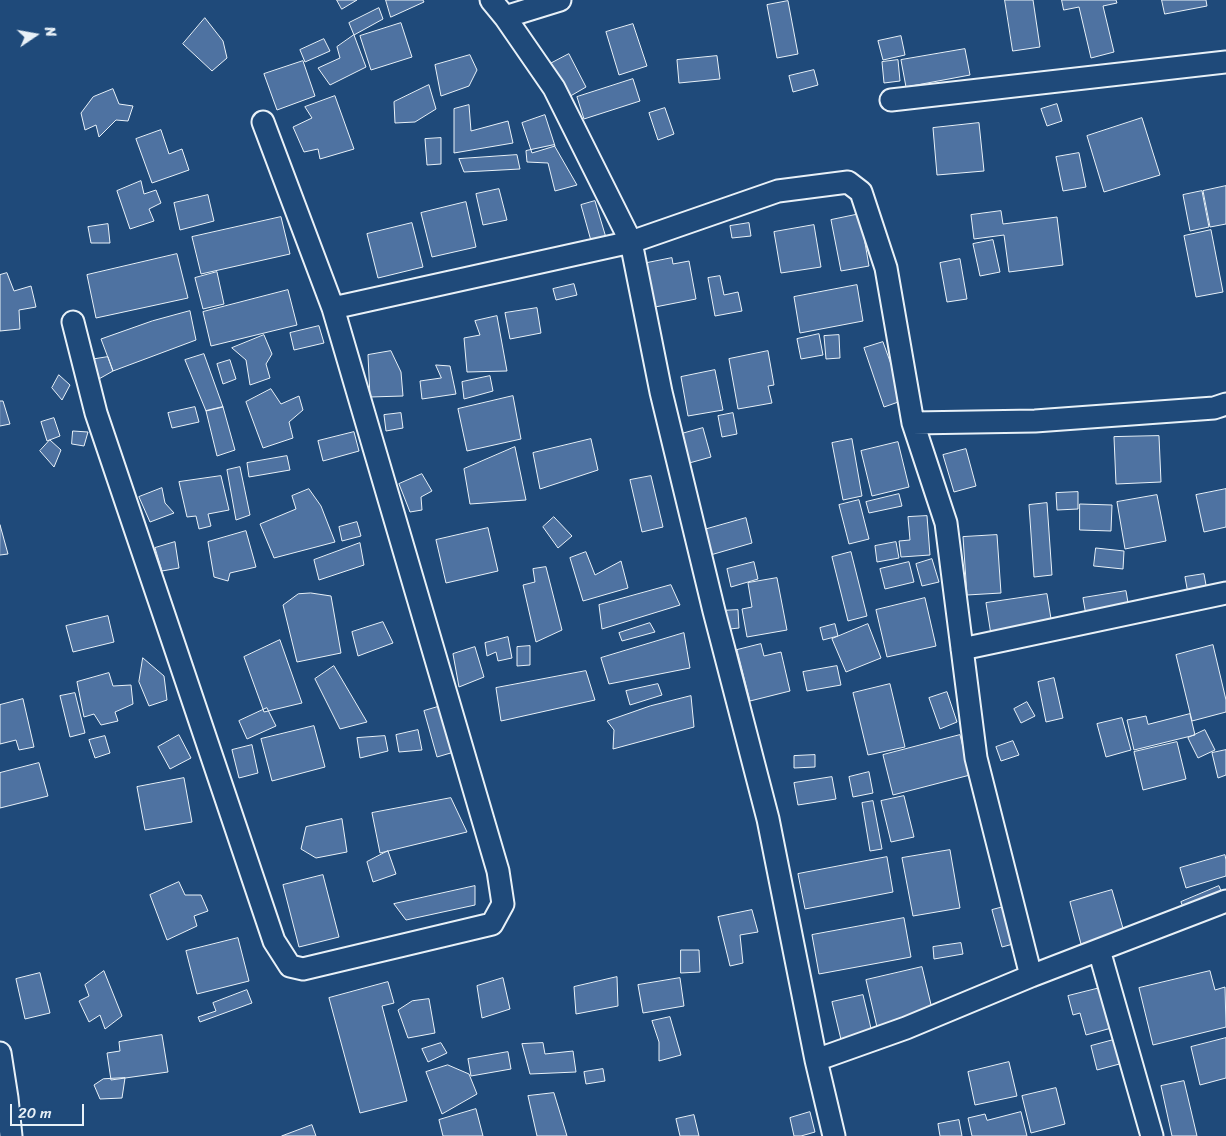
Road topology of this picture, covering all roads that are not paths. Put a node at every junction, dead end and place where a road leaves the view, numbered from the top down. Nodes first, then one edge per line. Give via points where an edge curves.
1 (491, 0) edge
2 (560, 0) edge
3 (505, 17) junction
4 (1226, 62) edge
5 (891, 100) dead end
6 (263, 122) dead end
7 (631, 242) junction
8 (333, 308) junction
9 (73, 322) dead end
10 (1226, 404) edge
11 (914, 424) junction
12 (1226, 593) edge
13 (962, 648) junction
14 (1226, 902) edge
15 (1099, 950) junction
16 (1031, 976) junction
17 (0, 1053) edge
18 (816, 1060) junction
19 (11, 1136) edge
20 (834, 1136) edge
21 (1152, 1136) edge

1 - 3 street
2 - 3 street
3 - 7 street via 554,88
4 - 5 street
6 - 8 street
7 - 8 street
7 - 11 street via 778,190 848,182 861,192 886,268
7 - 18 street via 666,411 768,820
8 - 9 street via 498,871 503,904 492,924 303,970 290,966 274,941 96,413
10 - 11 street via 1214,408 1035,421
11 - 13 street via 946,522
12 - 13 street
13 - 16 street via 976,758
14 - 15 street
15 - 16 street
15 - 21 street
16 - 18 street via 906,1028
17 - 19 street
18 - 20 street

